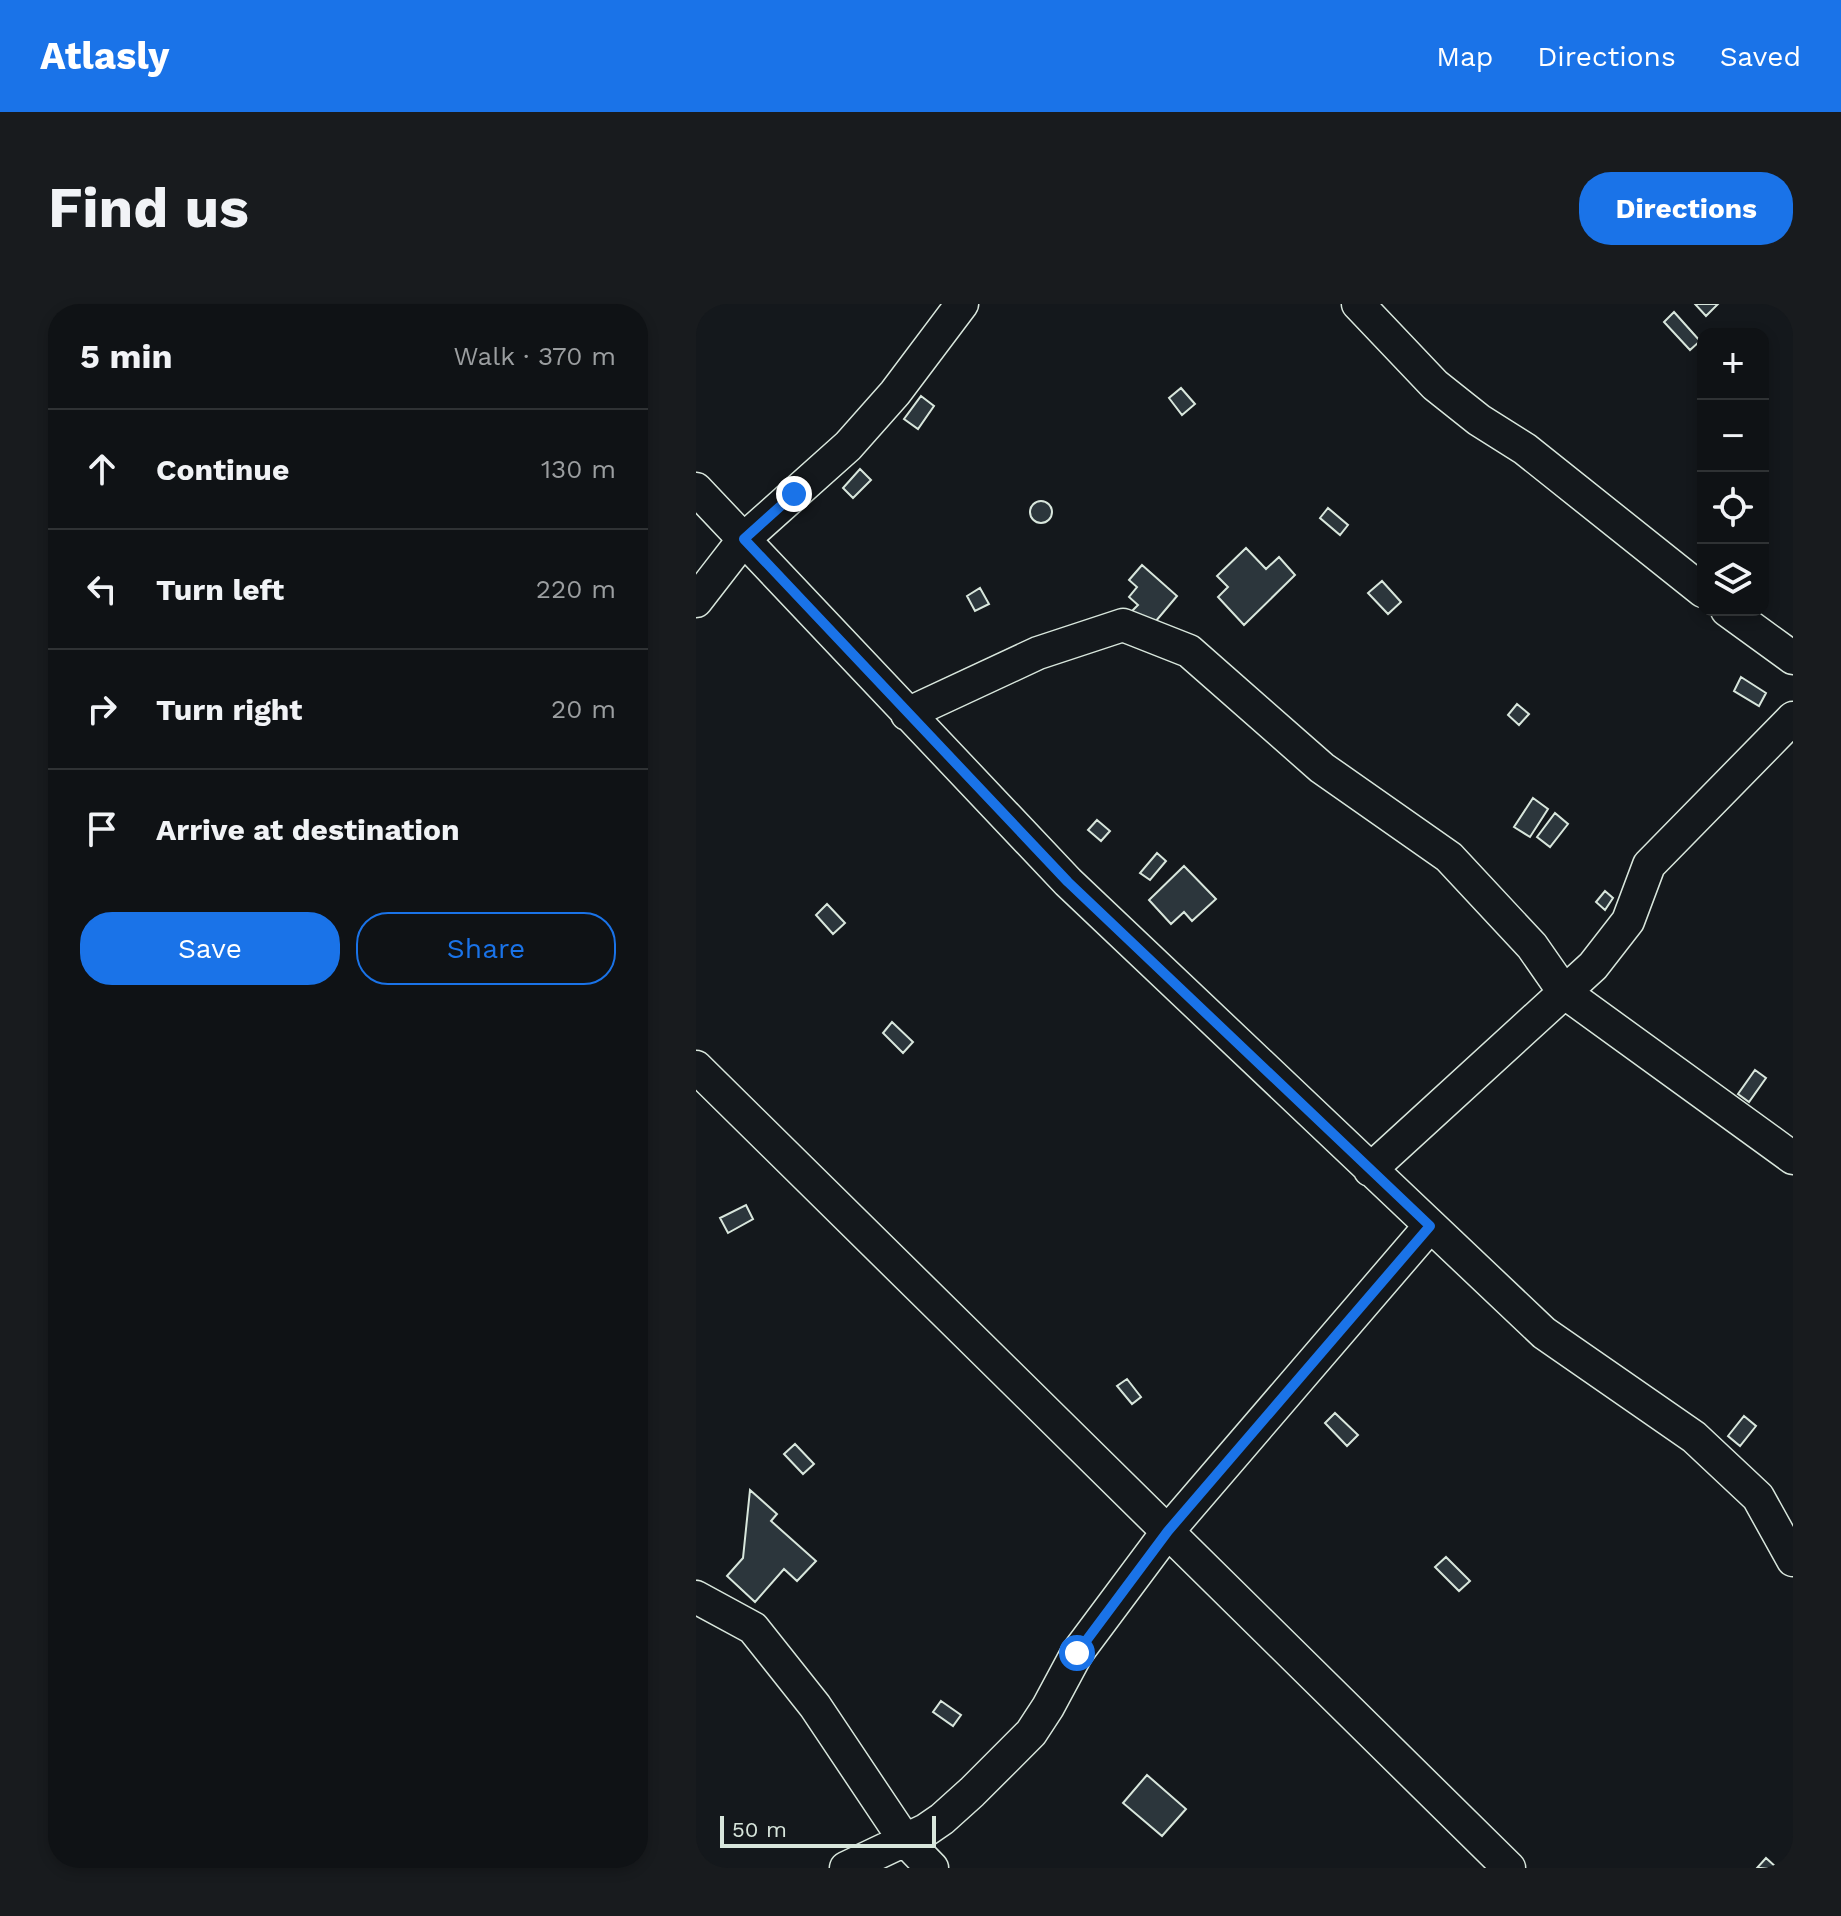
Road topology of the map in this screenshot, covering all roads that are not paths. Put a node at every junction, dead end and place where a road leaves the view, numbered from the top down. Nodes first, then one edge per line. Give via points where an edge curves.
1 (962, 304) edge
2 (1358, 304) edge
3 (696, 489) edge
4 (744, 539) junction
5 (1697, 586) edge
6 (696, 601) edge
7 (1735, 616) edge
8 (1793, 658) edge
9 (907, 714) junction
10 (1793, 718) edge
11 (1564, 992) junction
12 (696, 1067) edge
13 (1793, 1158) edge
14 (1370, 1170) junction
15 (1430, 1226) junction
16 (1168, 1531) junction
17 (1793, 1560) edge
18 (696, 1597) edge
19 (904, 1839) junction
20 (846, 1868) edge
21 (932, 1868) edge
22 (1509, 1868) edge

1 - 4 street via 848,446
2 - 5 street via 1435,385 1525,449
3 - 4 street
4 - 6 street
4 - 9 street
7 - 8 street
9 - 11 street via 1038,653 1123,625 1189,651 1322,768 1449,857 1532,946
9 - 14 street via 1068,882
10 - 11 street via 1649,865 1628,921 1593,966
11 - 13 street
11 - 14 street
12 - 16 street
14 - 15 street
15 - 16 street
15 - 17 street via 1544,1333 1694,1437 1758,1497
16 - 19 street via 1077,1653 1031,1733 942,1819
16 - 22 street
18 - 19 street via 753,1628 815,1706
19 - 20 street
19 - 21 street

